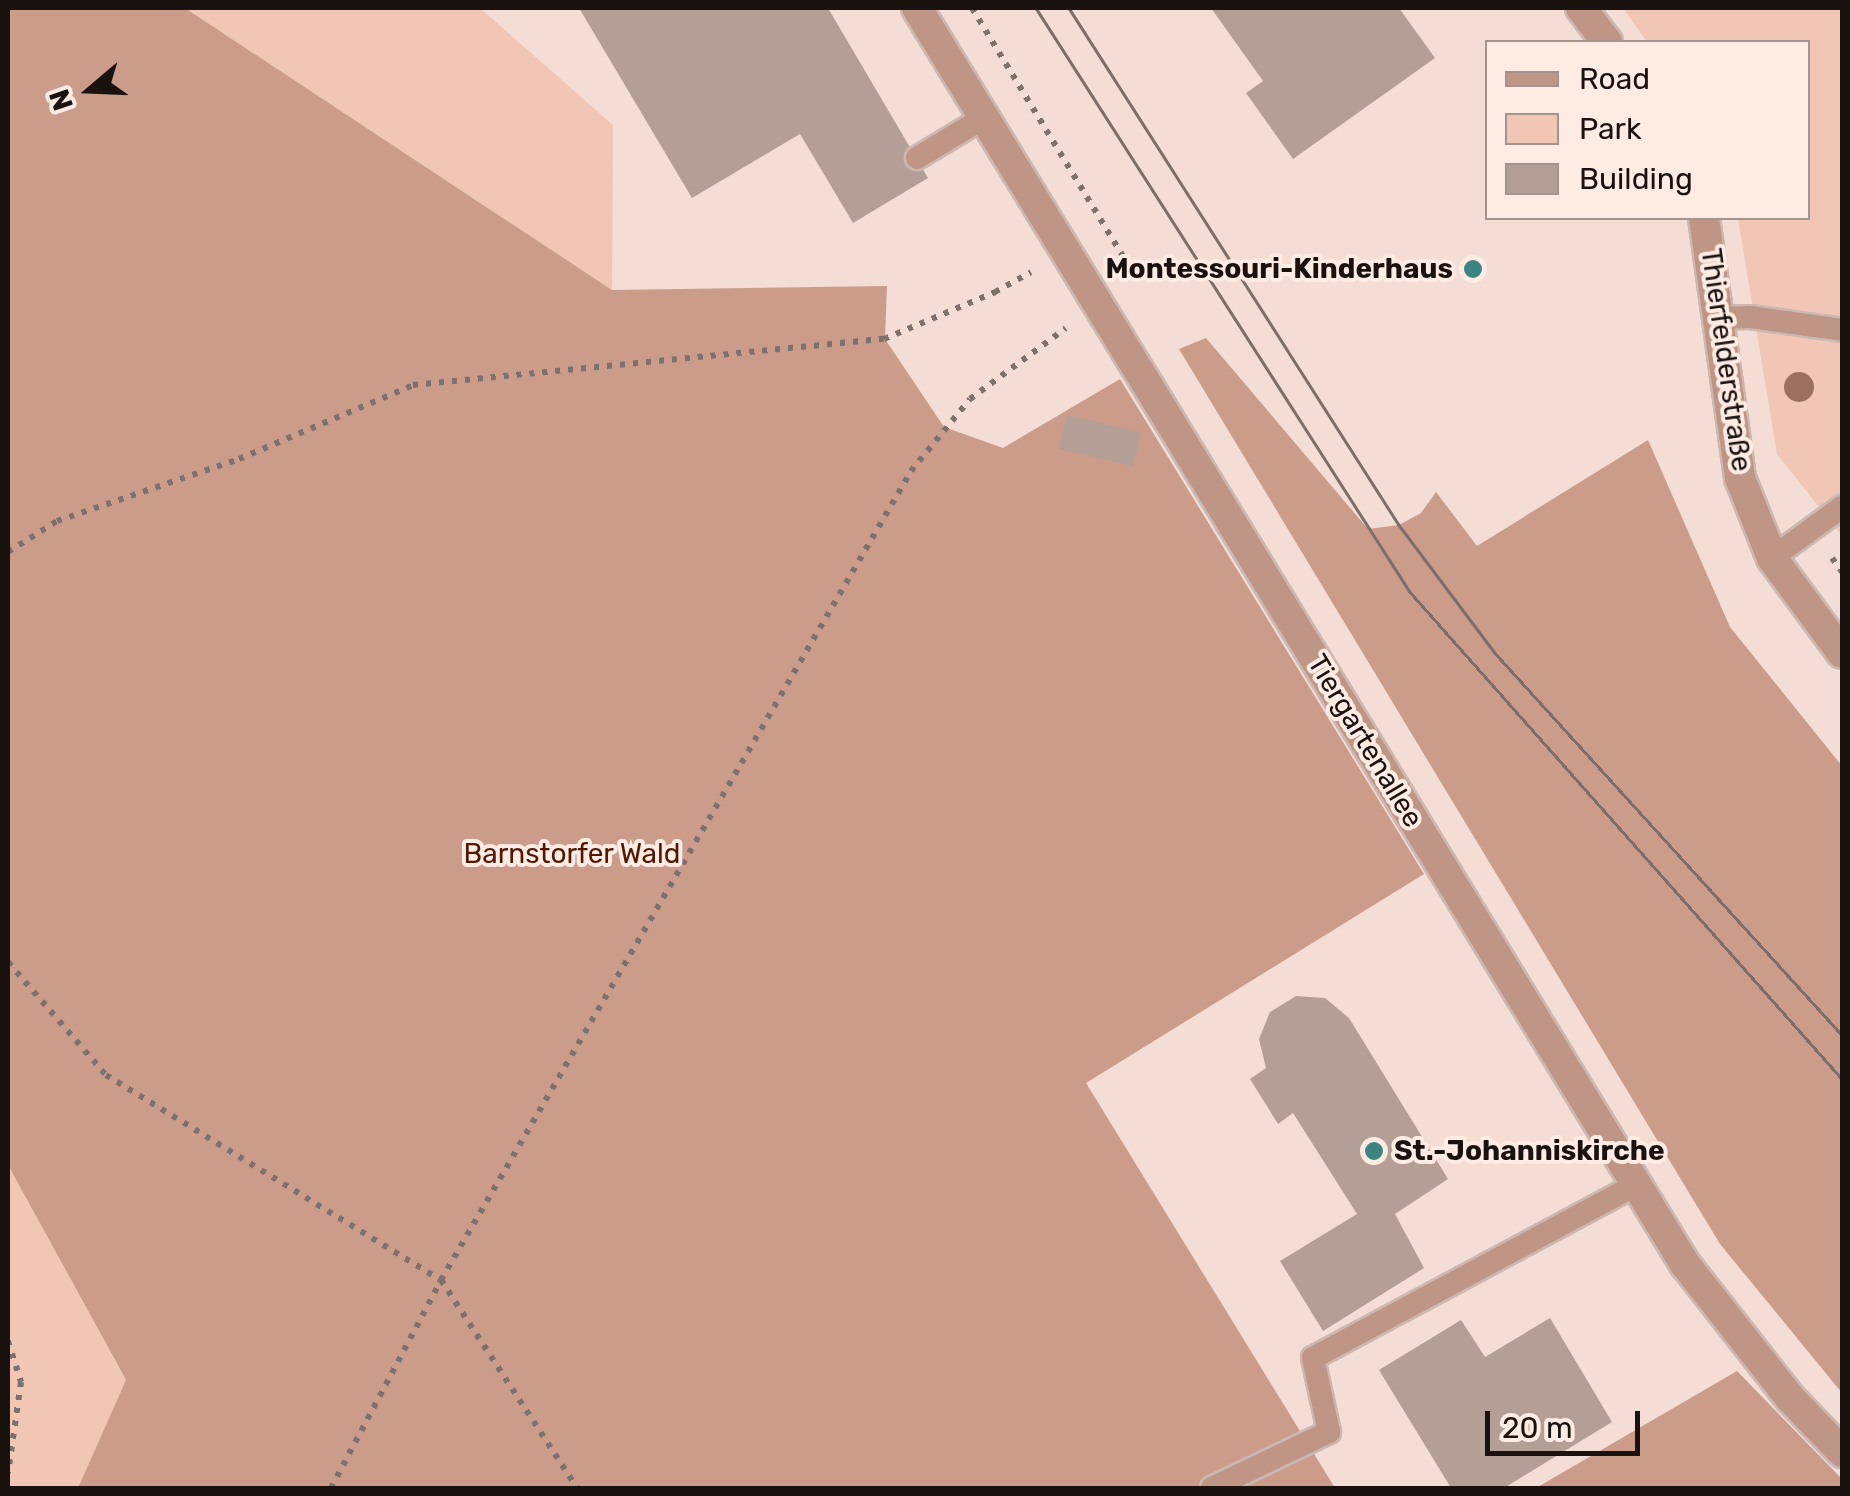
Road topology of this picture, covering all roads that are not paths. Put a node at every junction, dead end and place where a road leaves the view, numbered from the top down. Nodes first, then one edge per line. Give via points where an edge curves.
1 (918, 8) edge
2 (1581, 8) edge
3 (1605, 40) edge
4 (985, 117) junction
5 (917, 158) dead end
6 (1704, 220) edge
7 (1720, 318) junction
8 (1842, 330) edge
9 (1842, 507) edge
10 (1772, 558) junction
11 (1842, 653) edge
12 (1636, 1185) junction
13 (1842, 1452) edge
14 (1212, 1488) edge

1 - 4 street, Tiergartenallee
2 - 3 street
4 - 5 lane
4 - 12 street, Tiergartenallee
6 - 7 street, Thierfelderstraße
7 - 8 lane
7 - 10 street, Thierfelderstraße via 1740,478
9 - 10 lane
10 - 11 street, Thierfelderstraße
12 - 13 street, Tiergartenallee via 1685,1264 1791,1399
12 - 14 lane via 1313,1358 1329,1432

